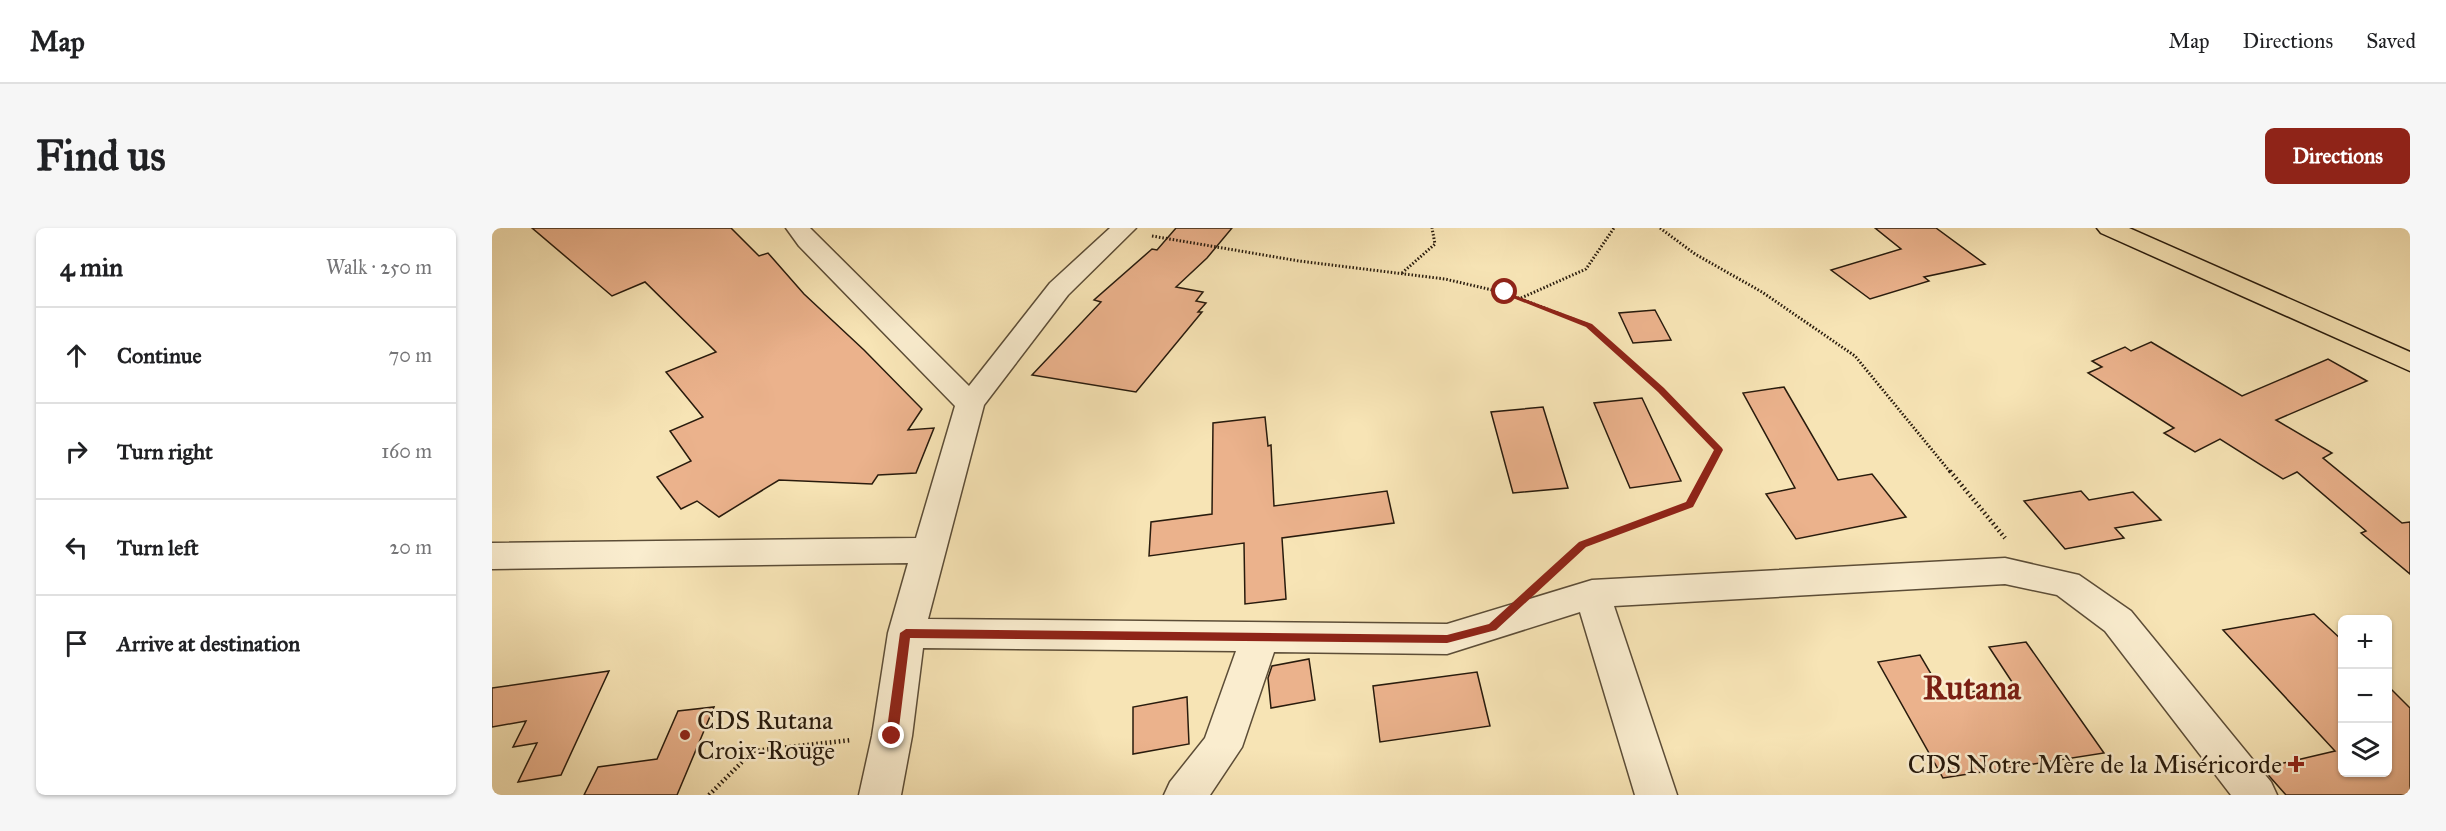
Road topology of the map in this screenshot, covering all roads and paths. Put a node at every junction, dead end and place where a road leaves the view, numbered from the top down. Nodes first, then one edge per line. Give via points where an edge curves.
1 (798, 228) edge
2 (1431, 228) edge
3 (1614, 228) edge
4 (1660, 228) edge
5 (2109, 228) edge
6 (1123, 230) edge
7 (1401, 273) junction
8 (1520, 298) junction
9 (2410, 362) edge
10 (970, 404) junction
11 (929, 550) junction
12 (492, 556) edge
13 (1550, 575) dead end
14 (2038, 578) junction
15 (1592, 594) junction
16 (906, 633) junction
17 (1260, 637) junction
18 (892, 736) junction
19 (708, 795) edge
20 (880, 795) edge
21 (1185, 795) edge
22 (1656, 795) edge
23 (2256, 795) edge

1 - 10 street
2 - 7 path via 1436,244
3 - 8 path via 1586,269
4 - 14 path via 1855,356
5 - 9 main road
6 - 7 path via 1299,261
6 - 10 street via 1059,289
7 - 8 path
8 - 13 path via 1589,325 1661,390 1719,450 1690,504 1583,545
10 - 11 street
11 - 12 street
11 - 16 street
14 - 15 street via 2005,571
14 - 23 street via 2067,584 2118,621
15 - 17 street via 1447,639
15 - 22 street
16 - 17 street
16 - 18 street
17 - 21 street via 1222,747
18 - 19 path via 753,750
18 - 20 street

